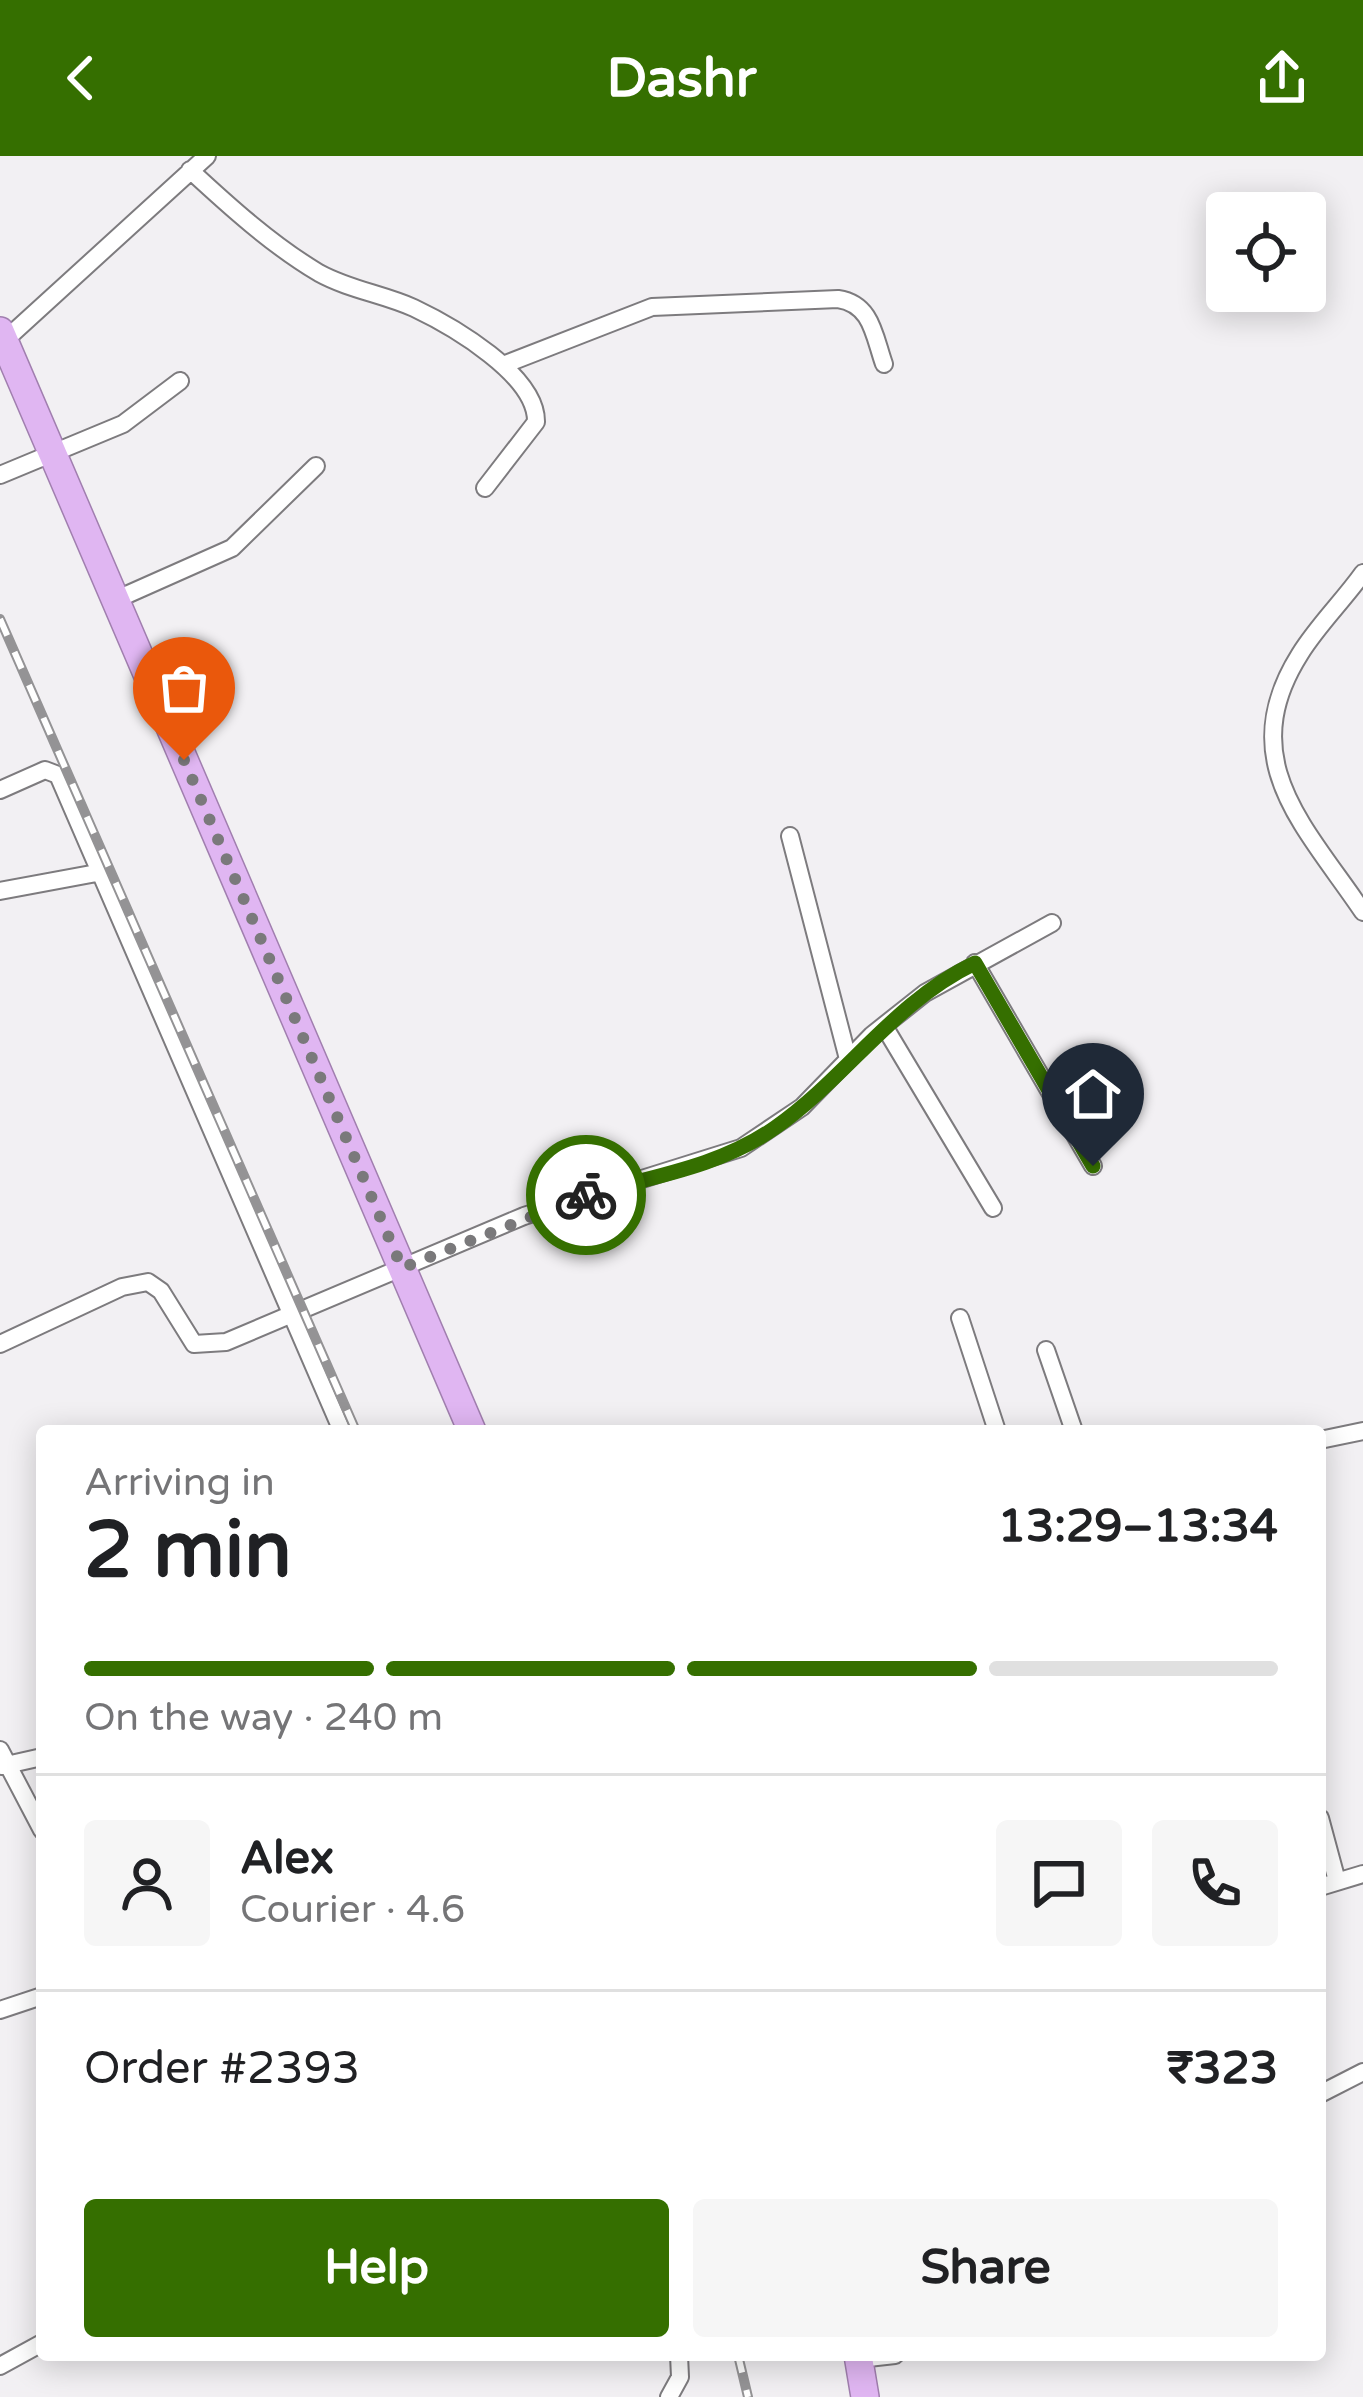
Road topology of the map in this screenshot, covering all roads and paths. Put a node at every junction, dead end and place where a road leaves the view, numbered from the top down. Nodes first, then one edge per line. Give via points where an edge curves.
1 (207, 156) edge
2 (190, 170) junction
3 (2, 336) edge
4 (884, 364) dead end
5 (503, 365) junction
6 (180, 381) dead end
7 (53, 456) junction
8 (316, 466) dead end
9 (0, 475) edge
10 (485, 488) dead end
11 (1363, 573) edge
12 (115, 600) junction
13 (0, 790) edge
14 (790, 836) dead end
15 (103, 872) junction
16 (0, 891) edge
17 (1363, 912) edge
18 (1052, 923) dead end
19 (975, 963) junction
20 (884, 1026) junction
21 (848, 1059) junction
22 (1093, 1166) dead end
23 (993, 1208) dead end
24 (402, 1268) junction
25 (291, 1318) junction
26 (960, 1318) dead end
27 (0, 1344) edge
28 (1046, 1350) dead end
29 (339, 1425) edge
30 (469, 1425) edge
31 (995, 1425) edge
32 (1072, 1425) edge
33 (1363, 1431) edge
34 (1326, 1439) edge
35 (36, 1757) edge
36 (3, 1760) edge
37 (36, 1819) edge
38 (1363, 1874) edge
39 (1329, 1884) edge
40 (36, 1998) edge
41 (0, 2010) edge
42 (1363, 2072) edge
43 (1326, 2091) edge
44 (36, 2346) edge
45 (679, 2361) edge
46 (860, 2361) edge
47 (0, 2366) edge
48 (669, 2397) edge
49 (865, 2397) edge

1 - 2 street
2 - 3 street
2 - 5 street via 317,272 415,308
3 - 7 highway
4 - 5 street via 866,313 838,299 652,307
5 - 10 street via 532,402 536,422
6 - 7 street via 123,424
7 - 9 street
7 - 12 highway
8 - 12 street via 232,548
11 - 17 street via 1286,679 1270,752 1300,820
12 - 24 highway
13 - 15 street via 45,770 58,775
14 - 21 street
15 - 16 street
15 - 25 street
18 - 19 street
19 - 20 street
19 - 22 street
20 - 21 street
20 - 23 street
21 - 24 street via 802,1107 741,1148 567,1200
24 - 25 street
24 - 30 highway
25 - 27 street via 226,1342 194,1344 156,1285 135,1282
25 - 29 street
26 - 31 street
28 - 32 street
33 - 34 street
35 - 36 street
36 - 37 street
38 - 39 street
40 - 41 street
42 - 43 street
44 - 47 street
45 - 48 street
46 - 49 highway

